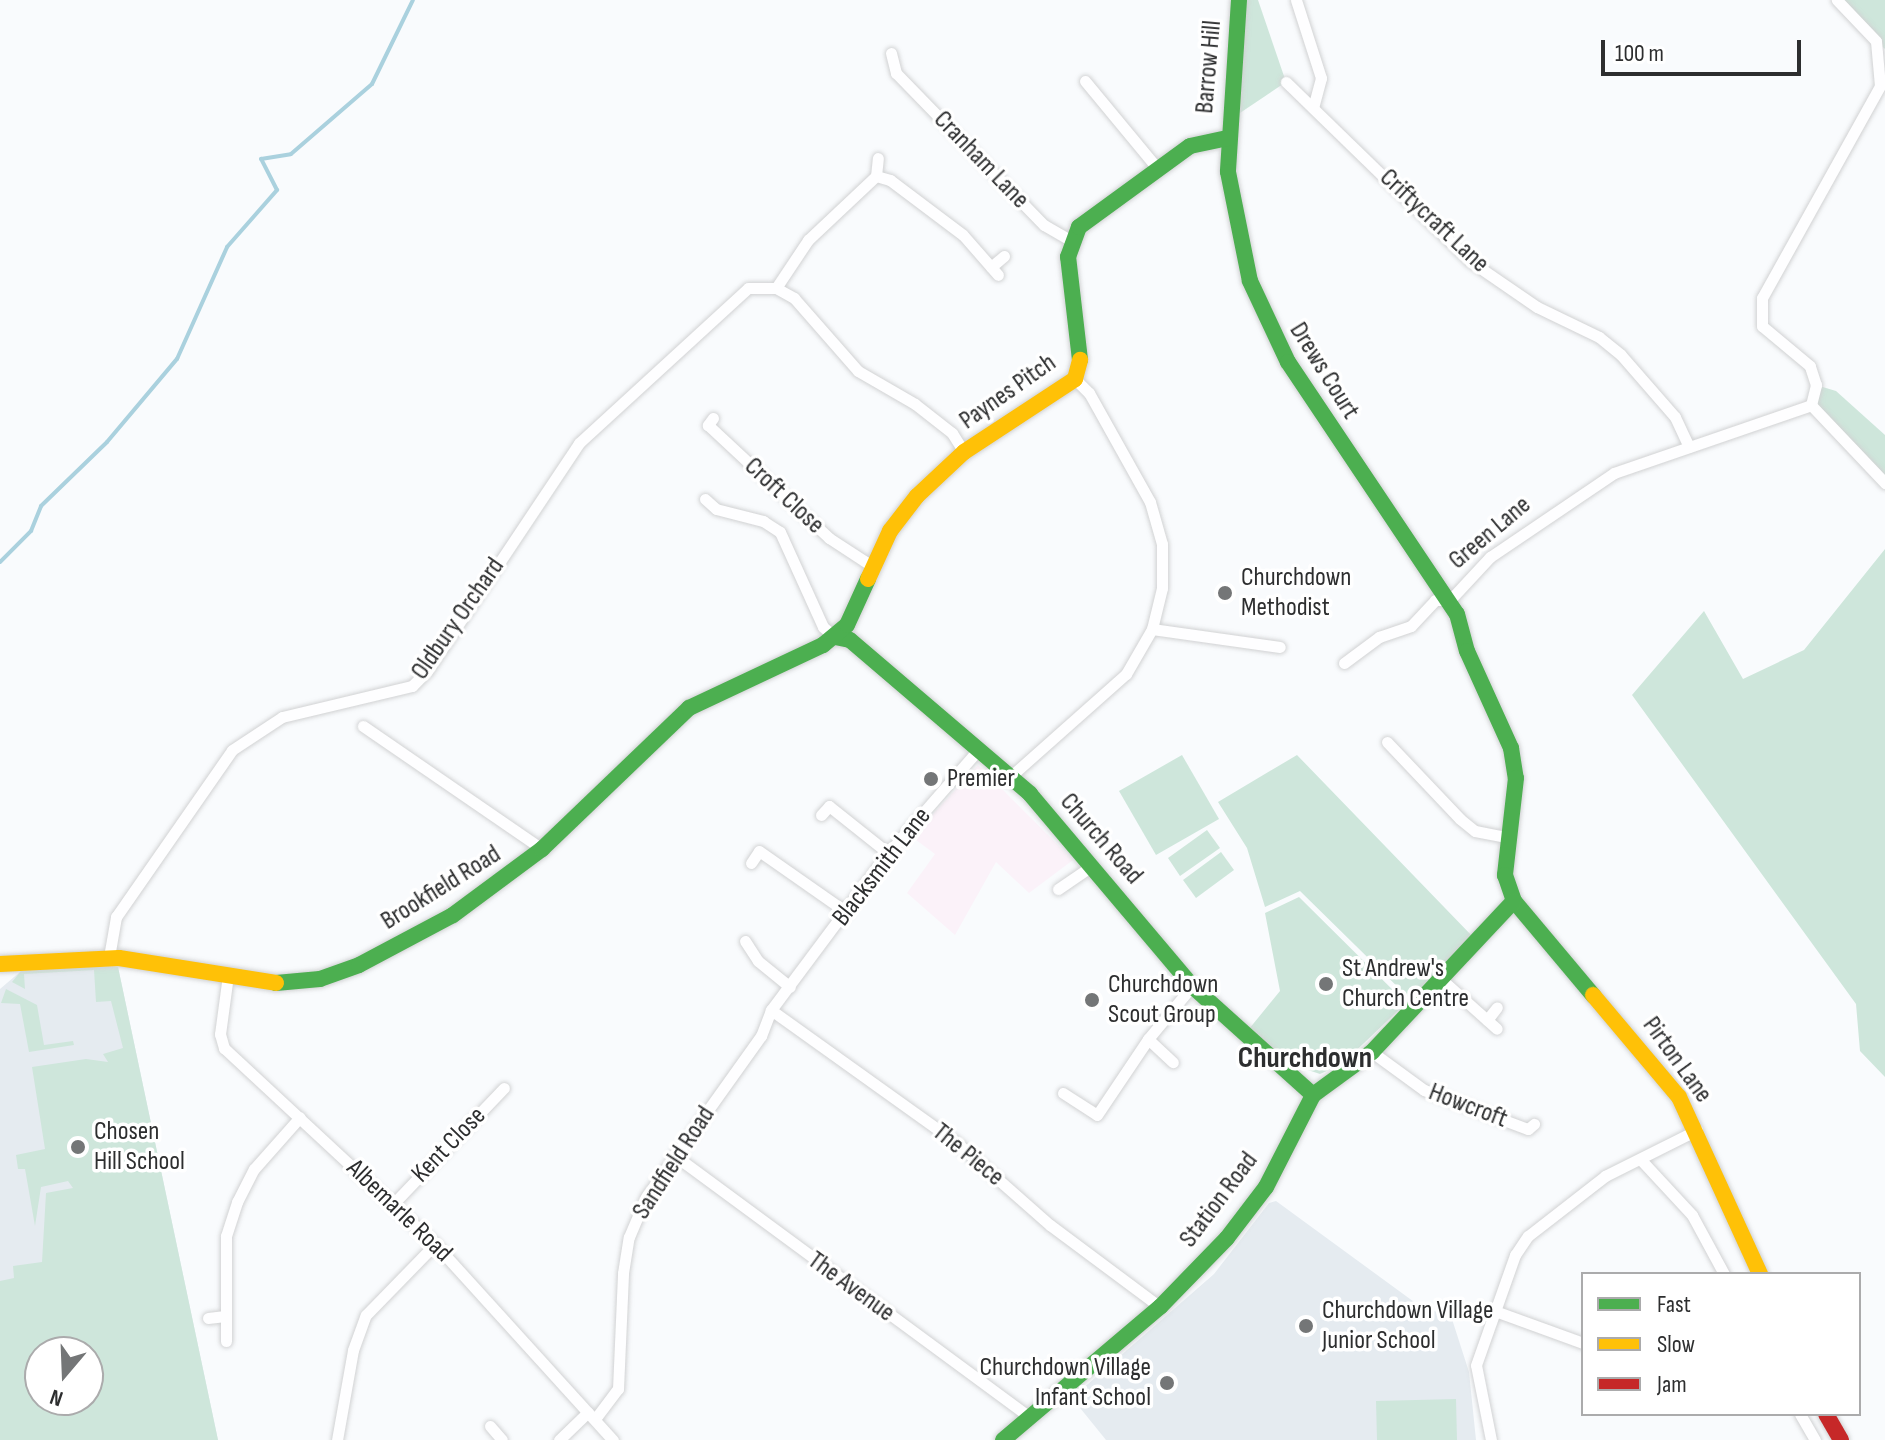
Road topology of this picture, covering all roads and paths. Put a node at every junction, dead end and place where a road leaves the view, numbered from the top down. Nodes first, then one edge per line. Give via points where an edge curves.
1 (1239, 0) edge
2 (1296, 0) edge
3 (1837, 0) edge
4 (891, 53) dead end
5 (1085, 81) dead end
6 (1286, 82) dead end
7 (1313, 107) junction
8 (1228, 138) junction
9 (878, 158) dead end
10 (1157, 168) junction
11 (876, 176) junction
12 (1072, 241) junction
13 (1004, 256) dead end
14 (776, 288) junction
15 (1075, 379) junction
16 (1811, 405) junction
17 (713, 418) dead end
18 (1689, 447) junction
19 (964, 452) junction
20 (1885, 483) edge
21 (705, 499) dead end
22 (872, 566) junction
23 (1450, 600) junction
24 (1152, 629) junction
25 (835, 637) junction
26 (1280, 647) dead end
27 (1344, 663) dead end
28 (363, 726) dead end
29 (1387, 742) dead end
30 (978, 750) junction
31 (1011, 776) junction
32 (838, 796) dead end
33 (1506, 837) junction
34 (542, 849) junction
35 (888, 853) junction
36 (751, 863) dead end
37 (1093, 865) junction
38 (1058, 889) dead end
39 (1514, 901) junction
40 (846, 912) junction
41 (745, 941) dead end
42 (109, 957) junction
43 (0, 964) edge
44 (228, 975) junction
45 (1440, 978) junction
46 (1192, 986) junction
47 (790, 987) junction
48 (1497, 1007) dead end
49 (771, 1010) junction
50 (1487, 1020) junction
51 (1497, 1029) dead end
52 (1148, 1039) junction
53 (1372, 1052) junction
54 (1173, 1062) dead end
55 (504, 1088) dead end
56 (1063, 1093) dead end
57 (1313, 1095) junction
58 (300, 1117) junction
59 (1697, 1130) junction
60 (1525, 1141) dead end
61 (674, 1155) junction
62 (1642, 1161) junction
63 (394, 1203) junction
64 (435, 1244) junction
65 (1723, 1272) edge
66 (1759, 1272) edge
67 (1160, 1307) junction
68 (1495, 1311) junction
69 (225, 1316) junction
70 (208, 1318) dead end
71 (226, 1341) dead end
72 (1581, 1342) edge
73 (592, 1416) junction
74 (1801, 1416) edge
75 (1827, 1416) edge
76 (1029, 1417) junction
77 (490, 1426) dead end
78 (337, 1440) edge
79 (502, 1440) edge
80 (559, 1440) edge
81 (613, 1440) edge
82 (1003, 1440) edge
83 (1491, 1440) edge
84 (1815, 1440) edge
85 (1841, 1440) edge

1 - 8 street, Barrow Hill
2 - 7 street via 1321,78
3 - 16 street via 1876,41 1880,86 1762,298 1762,326 1810,366 1816,385
4 - 12 street, Cranham Lane via 896,73 1044,225
5 - 10 street
6 - 7 street, Criftycraft Lane
7 - 18 street, Criftycraft Lane via 1470,261 1621,355 1675,417
8 - 10 street via 1190,146
8 - 23 street, Drews Court via 1233,216 1268,326 1315,405
9 - 11 street
10 - 12 street via 1079,227
11 - 13 street via 890,180 963,235 995,271
11 - 14 street via 808,240
12 - 15 street, Paynes Pitch via 1068,257 1081,365
14 - 19 street via 794,298 858,371 915,404 952,433
14 - 42 street, Oldbury Orchard via 748,288 579,443 412,686 282,717 232,750 116,917
15 - 19 street, Paynes Pitch
15 - 24 street via 1089,393 1150,502 1162,566
16 - 18 street, Green Lane
16 - 20 street
17 - 22 street, Croft Close via 708,425 818,528
18 - 23 street, Green Lane via 1614,473 1566,503 1490,557
19 - 22 street, Paynes Pitch via 917,496
21 - 25 street via 714,514 763,521 780,532 823,627
22 - 25 street, Paynes Pitch via 847,625
23 - 27 street via 1435,600 1411,626 1379,637
23 - 33 street, Green Lane via 1511,748 1516,778
24 - 26 street
24 - 31 street via 1126,674
25 - 30 street, Church Road via 850,640
25 - 34 street, Brookfield Road via 689,708
28 - 34 street
29 - 33 street via 1475,831
30 - 31 street, Church Road
30 - 35 street, Blacksmith Lane
31 - 37 street, Church Road
32 - 35 street via 825,810
33 - 39 street, Green Lane via 1505,875
34 - 44 street, Brookfield Road via 453,915 359,965 320,979 280,984
35 - 40 street, Blacksmith Lane
36 - 40 street via 763,848
37 - 38 street
37 - 46 street, Church Road
39 - 45 street, Station Road
39 - 59 street, Pirton Lane via 1656,1063
40 - 47 street, Blacksmith Lane
41 - 47 street via 758,961
42 - 43 street, Brookfield Road
42 - 44 street, Brookfield Road
44 - 58 street, Albemarle Road via 220,1034 224,1048
45 - 50 street
45 - 53 street, Station Road
46 - 52 street
46 - 57 street, Church Road
47 - 49 street, Blacksmith Lane
48 - 50 street
49 - 61 street, Sandfield Road via 761,1036
49 - 67 street, The Piece via 958,1144 1050,1225
50 - 51 street
52 - 54 street
52 - 56 street via 1097,1115
53 - 57 street, Station Road
53 - 60 street, Howcroft via 1424,1090 1531,1126
55 - 63 street, Kent Close
57 - 67 street, Station Road via 1266,1187 1227,1238
58 - 63 street, Albemarle Road
58 - 69 street via 254,1169 237,1202 226,1236
59 - 62 street
59 - 66 street, Pirton Lane
61 - 73 street, Sandfield Road via 646,1197 629,1237 618,1389
61 - 76 street, The Avenue
62 - 65 street via 1692,1215
62 - 68 street via 1605,1176 1528,1236 1515,1255
63 - 64 street, Albemarle Road
64 - 73 street, Albemarle Road
64 - 78 street via 366,1315 353,1350
67 - 76 street, Station Road
68 - 72 street
68 - 83 street via 1476,1365
69 - 70 street
69 - 71 street
73 - 80 street, Sandfield Road
73 - 81 street, Albemarle Road
74 - 84 street
75 - 85 street
76 - 82 street, Station Road
77 - 79 street

